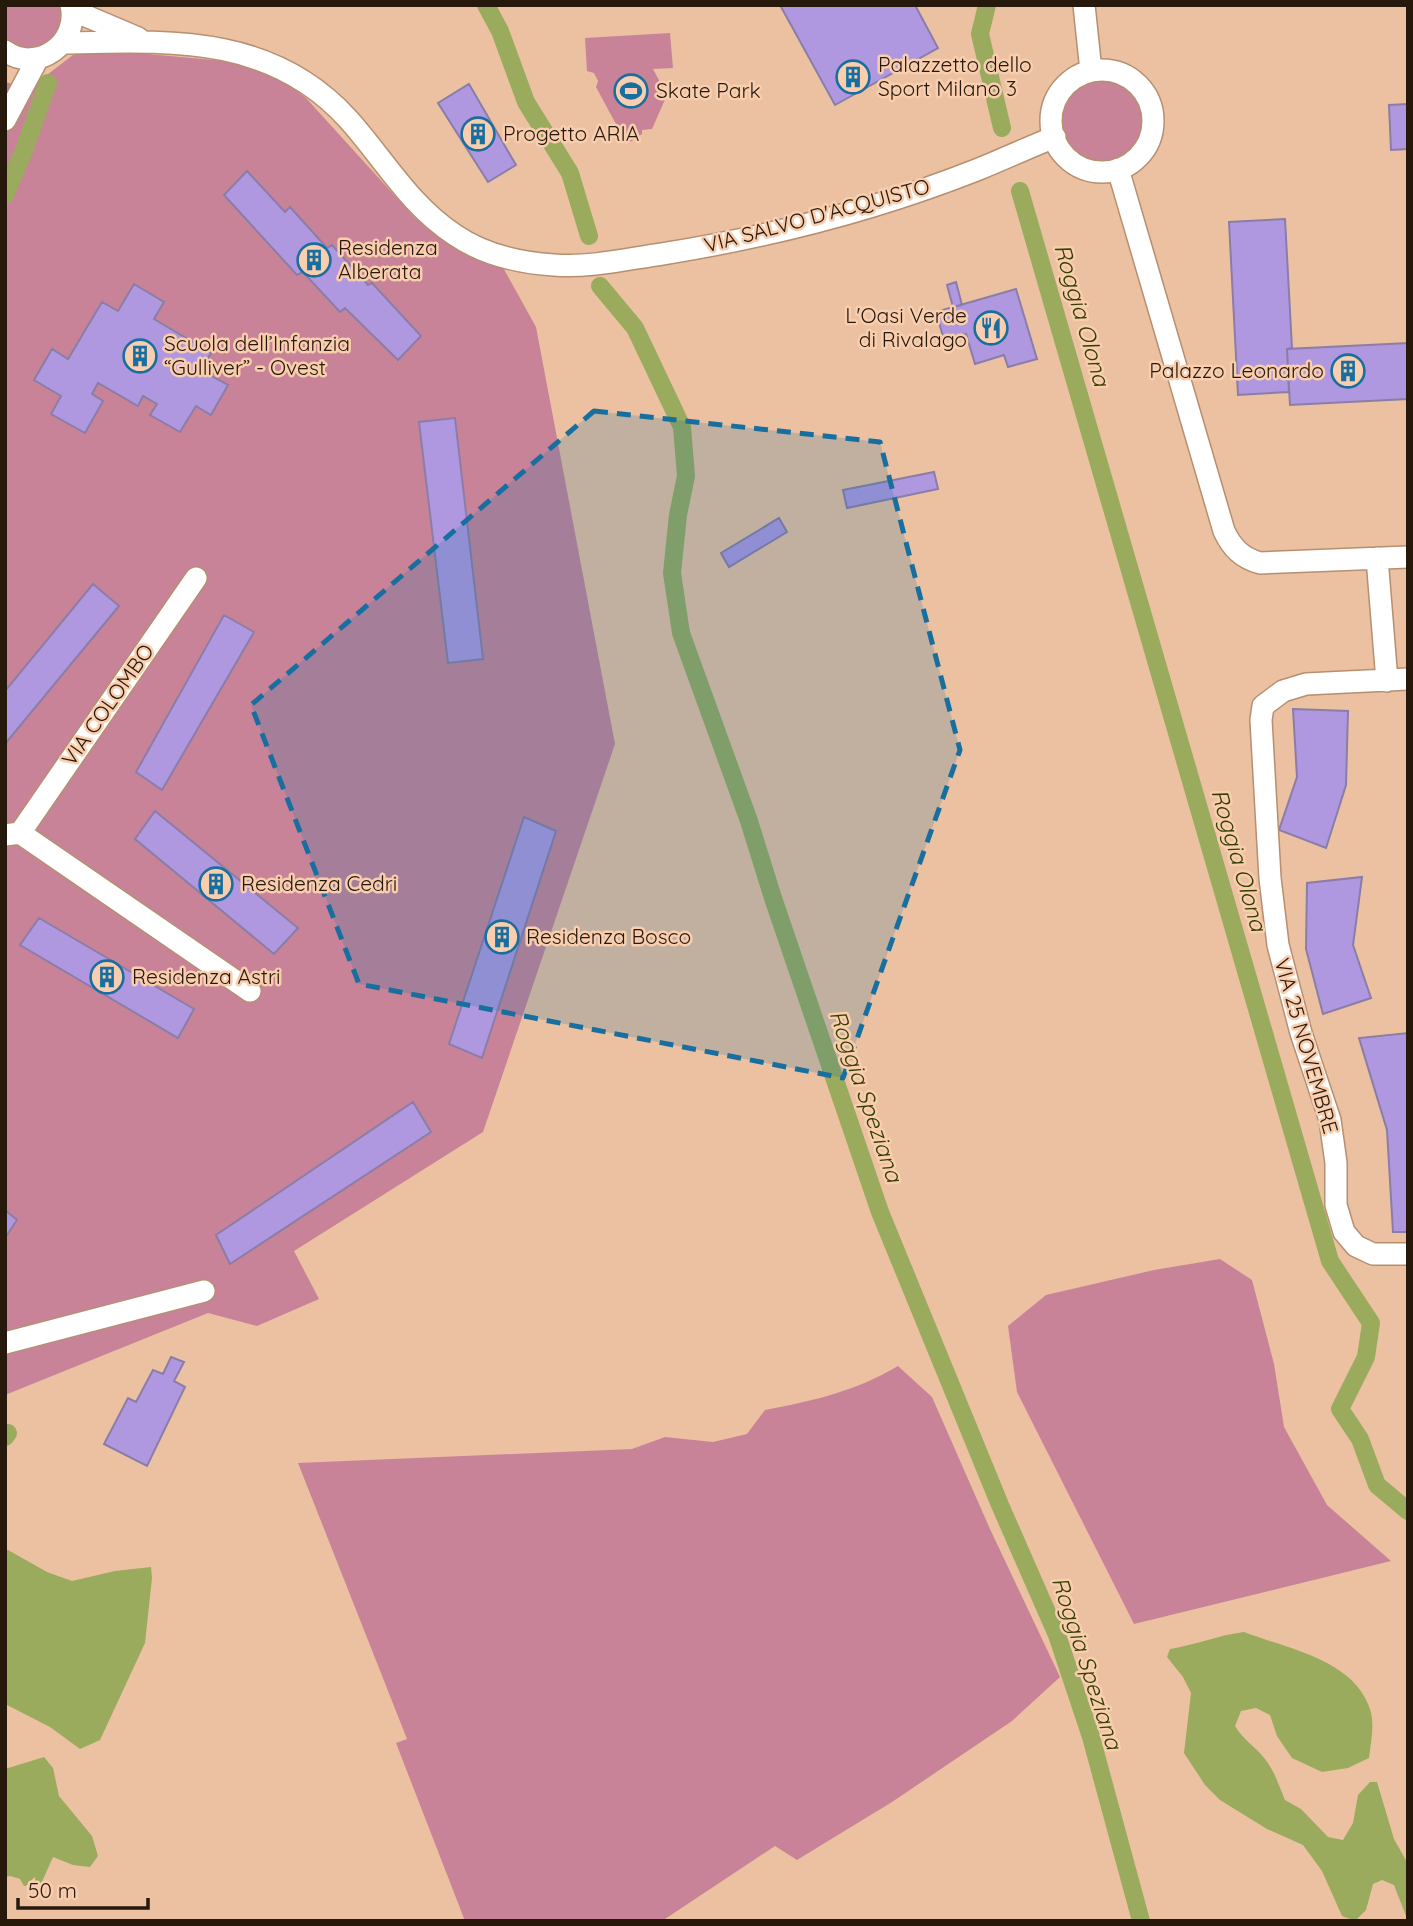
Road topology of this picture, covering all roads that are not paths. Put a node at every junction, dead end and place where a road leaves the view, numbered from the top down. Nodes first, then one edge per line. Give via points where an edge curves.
1 (1084, 5) edge
2 (71, 8) edge
3 (146, 41) junction
4 (63, 43) junction
5 (5, 51) edge
6 (38, 58) junction
7 (1091, 71) junction
8 (5, 120) edge
9 (1055, 137) junction
10 (1118, 169) junction
11 (1408, 557) edge
12 (1377, 558) junction
13 (196, 578) dead end
14 (1397, 680) edge
15 (13, 834) edge
16 (250, 990) dead end
17 (1408, 1254) edge
18 (204, 1292) dead end
19 (5, 1343) edge

1 - 7 street
2 - 3 street, VIA SALVO D'ACQUISTO
2 - 4 street via 72,22
3 - 4 street, VIA SALVO D'ACQUISTO
3 - 9 street, VIA SALVO D'ACQUISTO via 215,47 272,63 319,92 348,120 417,205 456,236 513,260 555,266 603,263 770,233 885,202
4 - 6 street
5 - 6 street via 23,59
6 - 8 street
7 - 9 street via 1059,93 1051,121
7 - 10 street via 1115,71 1129,77 1149,99 1153,131 1148,144 1130,164
9 - 10 street via 1072,162 1102,172
10 - 12 street via 1230,544 1241,555 1261,563
11 - 12 street
12 - 14 street, VIA 25 NOVEMBRE
13 - 15 street, VIA COLOMBO
14 - 17 street, VIA 25 NOVEMBRE via 1306,684 1283,691 1263,706 1262,741 1278,945 1330,1120 1336,1205 1344,1232 1356,1246 1373,1254
15 - 16 street, VIA COLOMBO
18 - 19 street

